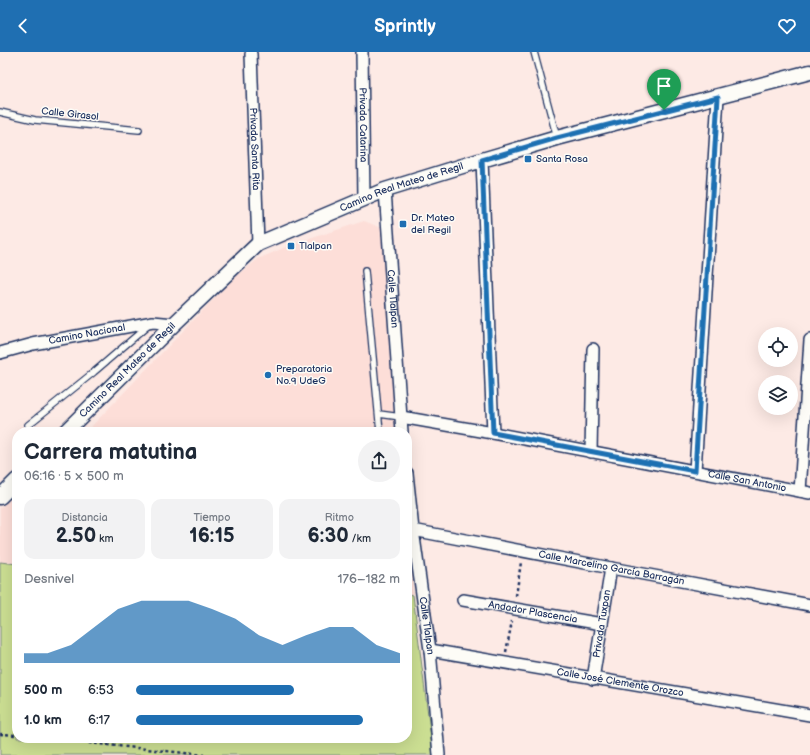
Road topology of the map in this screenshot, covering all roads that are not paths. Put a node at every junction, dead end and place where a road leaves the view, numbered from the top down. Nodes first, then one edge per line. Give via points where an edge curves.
1 (362, 52) edge
2 (534, 52) edge
3 (251, 54) dead end
4 (810, 72) edge
5 (718, 97) junction
6 (0, 112) edge
7 (139, 130) dead end
8 (557, 138) junction
9 (482, 160) junction
10 (385, 190) junction
11 (364, 198) junction
12 (258, 244) junction
13 (365, 270) dead end
14 (153, 322) junction
15 (174, 324) junction
16 (810, 340) edge
17 (593, 349) dead end
18 (0, 353) edge
19 (379, 414) junction
20 (401, 417) junction
21 (28, 425) dead end
22 (70, 427) edge
23 (380, 427) edge
24 (402, 427) edge
25 (493, 433) junction
26 (592, 452) junction
27 (695, 471) junction
28 (12, 485) edge
29 (805, 492) edge
30 (0, 497) edge
31 (412, 520) edge
32 (413, 530) junction
33 (611, 568) junction
34 (463, 600) dead end
35 (810, 605) edge
36 (602, 624) junction
37 (430, 650) junction
38 (593, 679) junction
39 (810, 715) edge
40 (439, 755) edge

1 - 11 street, Privada Catarina
2 - 8 lane
3 - 12 street, Privada Santa Rita
4 - 5 street, Camino Real Mateo de Regil
5 - 8 street, Camino Real Mateo de Regil
5 - 27 street
6 - 7 lane, Calle Girasol via 35,120
8 - 9 street, Camino Real Mateo de Regil
9 - 10 street, Camino Real Mateo de Regil
9 - 25 street
10 - 11 street, Camino Real Mateo de Regil
10 - 20 street, Calle Tlalpan
11 - 12 street, Camino Real Mateo de Regil
12 - 15 street, Camino Real Mateo de Regil
13 - 19 lane
14 - 15 street, Camino Nacional
14 - 18 street, Camino Nacional via 33,344
14 - 21 lane
15 - 22 street, Camino Real Mateo de Regil
16 - 29 street
17 - 26 street
19 - 20 lane
19 - 23 lane
20 - 24 street, Calle Tlalpan
20 - 25 street, Calle San Antonio
25 - 26 street, Calle San Antonio
26 - 27 street, Calle San Antonio
27 - 29 street, Calle San Antonio
28 - 30 street
31 - 32 street, Calle Tlalpan
32 - 33 street, Calle Marcelino García Barragán
32 - 37 street, Calle Tlalpan
33 - 35 street, Calle Marcelino García Barragán
33 - 36 street, Privada Tuxpan
34 - 36 street, Andador Plascencia
36 - 38 street, Privada Tuxpan
37 - 38 street, Calle José Clemente Orozco
37 - 40 street, Calle Tlalpan
38 - 39 street, Calle José Clemente Orozco

